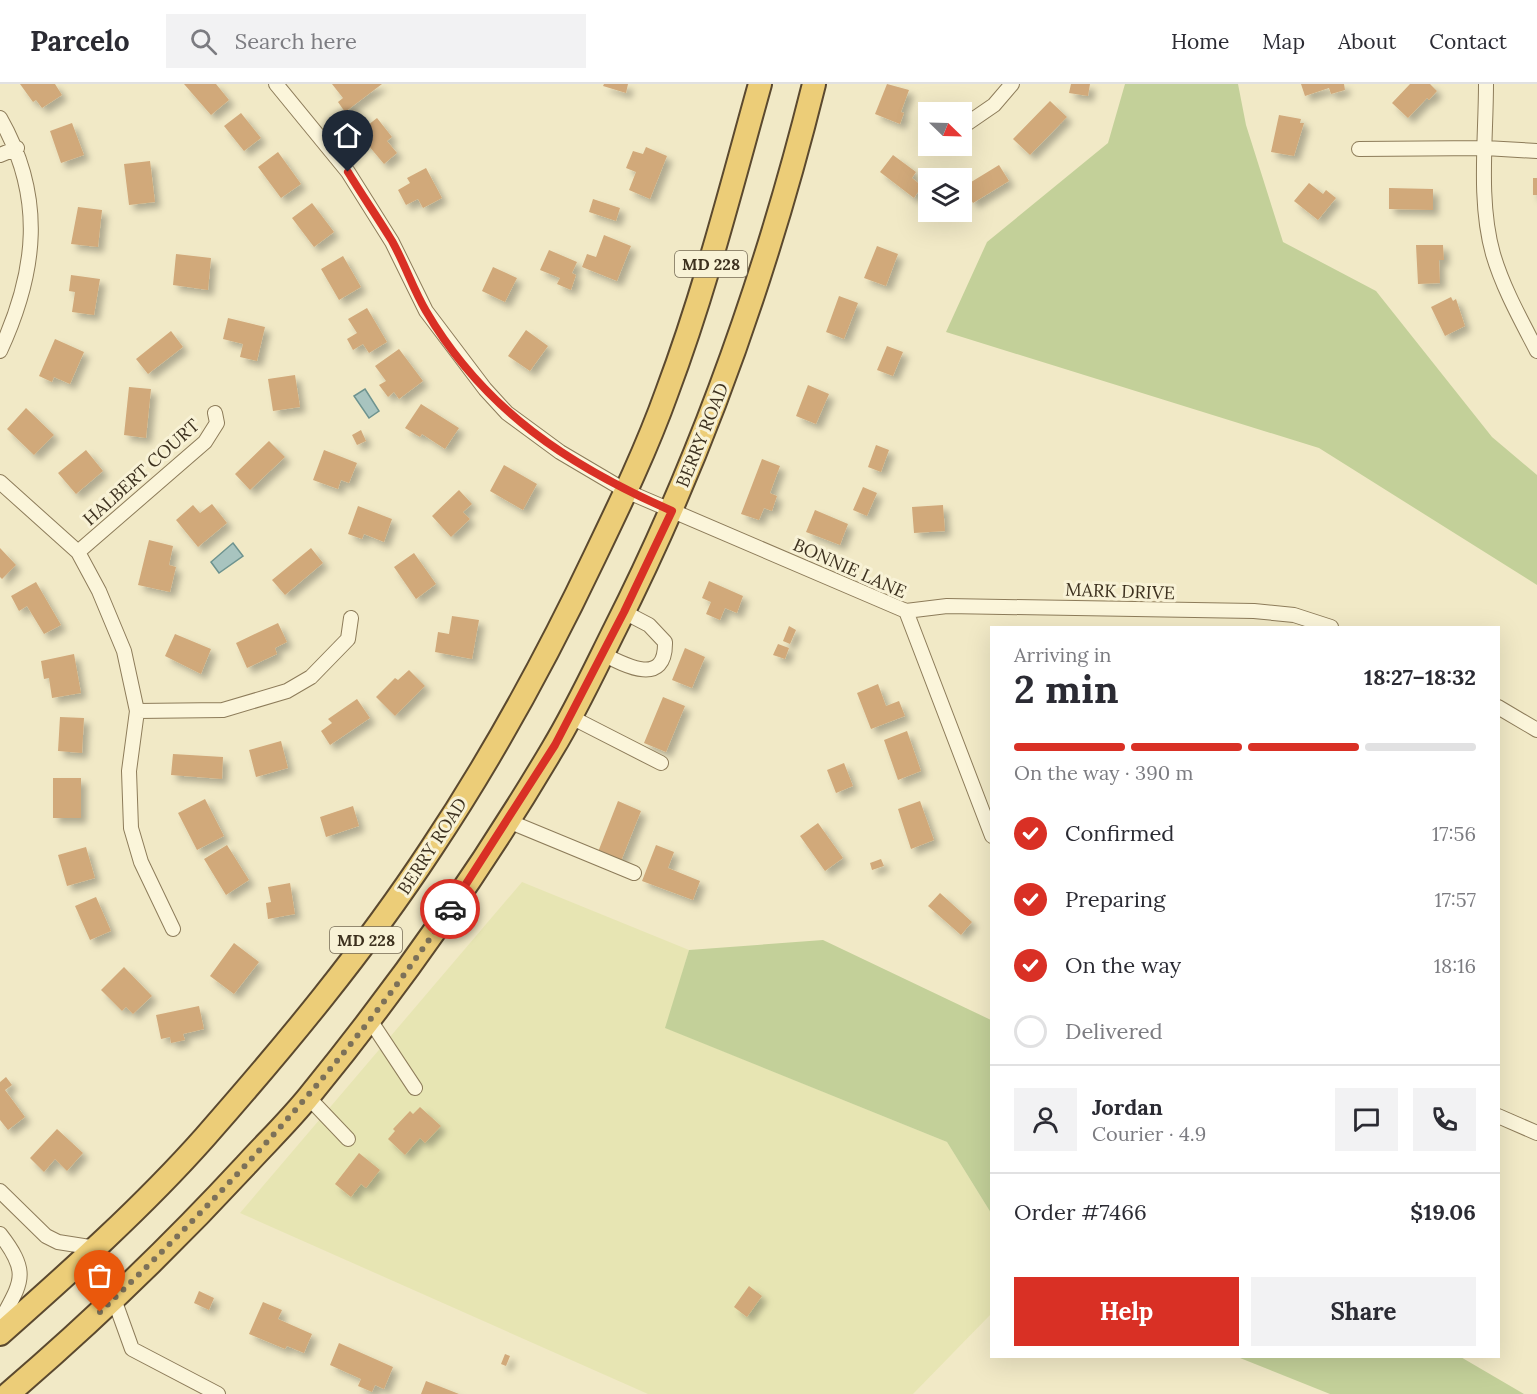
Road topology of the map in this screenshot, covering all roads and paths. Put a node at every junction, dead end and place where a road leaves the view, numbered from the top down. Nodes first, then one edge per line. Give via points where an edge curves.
1 (276, 84) edge
2 (760, 84) edge
3 (814, 84) edge
4 (1012, 84) edge
5 (1486, 84) edge
6 (0, 118) edge
7 (972, 120) edge
8 (17, 148) junction
9 (1485, 148) junction
10 (1359, 149) dead end
11 (1537, 151) edge
12 (0, 155) edge
13 (0, 351) edge
14 (1537, 351) edge
15 (215, 413) dead end
16 (0, 482) edge
17 (626, 491) junction
18 (672, 511) junction
19 (78, 552) junction
20 (906, 611) junction
21 (624, 612) junction
22 (351, 618) dead end
23 (1328, 626) edge
24 (603, 654) junction
25 (1500, 709) edge
26 (137, 711) junction
27 (569, 716) junction
28 (1537, 730) edge
29 (661, 762) dead end
30 (508, 820) junction
31 (990, 831) edge
32 (634, 873) dead end
33 (174, 928) dead end
34 (370, 1020) junction
35 (415, 1088) dead end
36 (309, 1097) junction
37 (1500, 1117) edge
38 (1537, 1133) edge
39 (348, 1139) dead end
40 (0, 1191) edge
41 (0, 1234) edge
42 (96, 1248) junction
43 (114, 1299) junction
44 (0, 1322) edge
45 (0, 1334) edge
46 (8, 1394) edge
47 (218, 1394) edge

1 - 17 street, BONNIE LANE via 348,172 392,242 426,311 485,389 531,431
2 - 17 highway, BERRY ROAD / MD 228 via 702,294 666,396
3 - 18 highway, BERRY ROAD / MD 228 via 790,180 744,325
4 - 7 street via 994,105
5 - 9 street
6 - 8 street
8 - 12 street
8 - 13 street via 28,194 31,238 20,301
9 - 10 street
9 - 11 street
9 - 14 street via 1486,198 1494,256
15 - 19 street, HALBERT COURT via 217,423 206,442
16 - 19 street
17 - 18 street, BONNIE LANE
17 - 42 highway, BERRY ROAD / MD 228 via 532,681 465,795 385,915 203,1140
18 - 20 street, BONNIE LANE
18 - 21 highway, BERRY ROAD / MD 228
19 - 26 street via 124,651
20 - 23 street, MARK DRIVE via 925,606 957,606 1254,612 1294,615
20 - 31 street, BONNIE LANE
21 - 24 highway, BERRY ROAD / MD 228
21 - 24 street via 649,625 665,642 660,664 652,669 637,669
22 - 26 street via 348,639 311,677 287,692 223,710
24 - 27 highway, BERRY ROAD / MD 228
25 - 28 street
26 - 33 street via 129,771 131,828 153,892
27 - 29 street
27 - 30 highway, BERRY ROAD / MD 228
30 - 32 street
30 - 34 highway, BERRY ROAD / MD 228 via 445,918
34 - 35 street
34 - 36 highway, BERRY ROAD / MD 228
36 - 39 street
36 - 43 highway, BERRY ROAD / MD 228
37 - 38 street
40 - 42 street via 46,1236 58,1242
41 - 44 street via 13,1249 21,1270 20,1286
42 - 45 highway, BERRY ROAD / MD 228
43 - 46 highway, BERRY ROAD / MD 228
43 - 47 street via 132,1349

